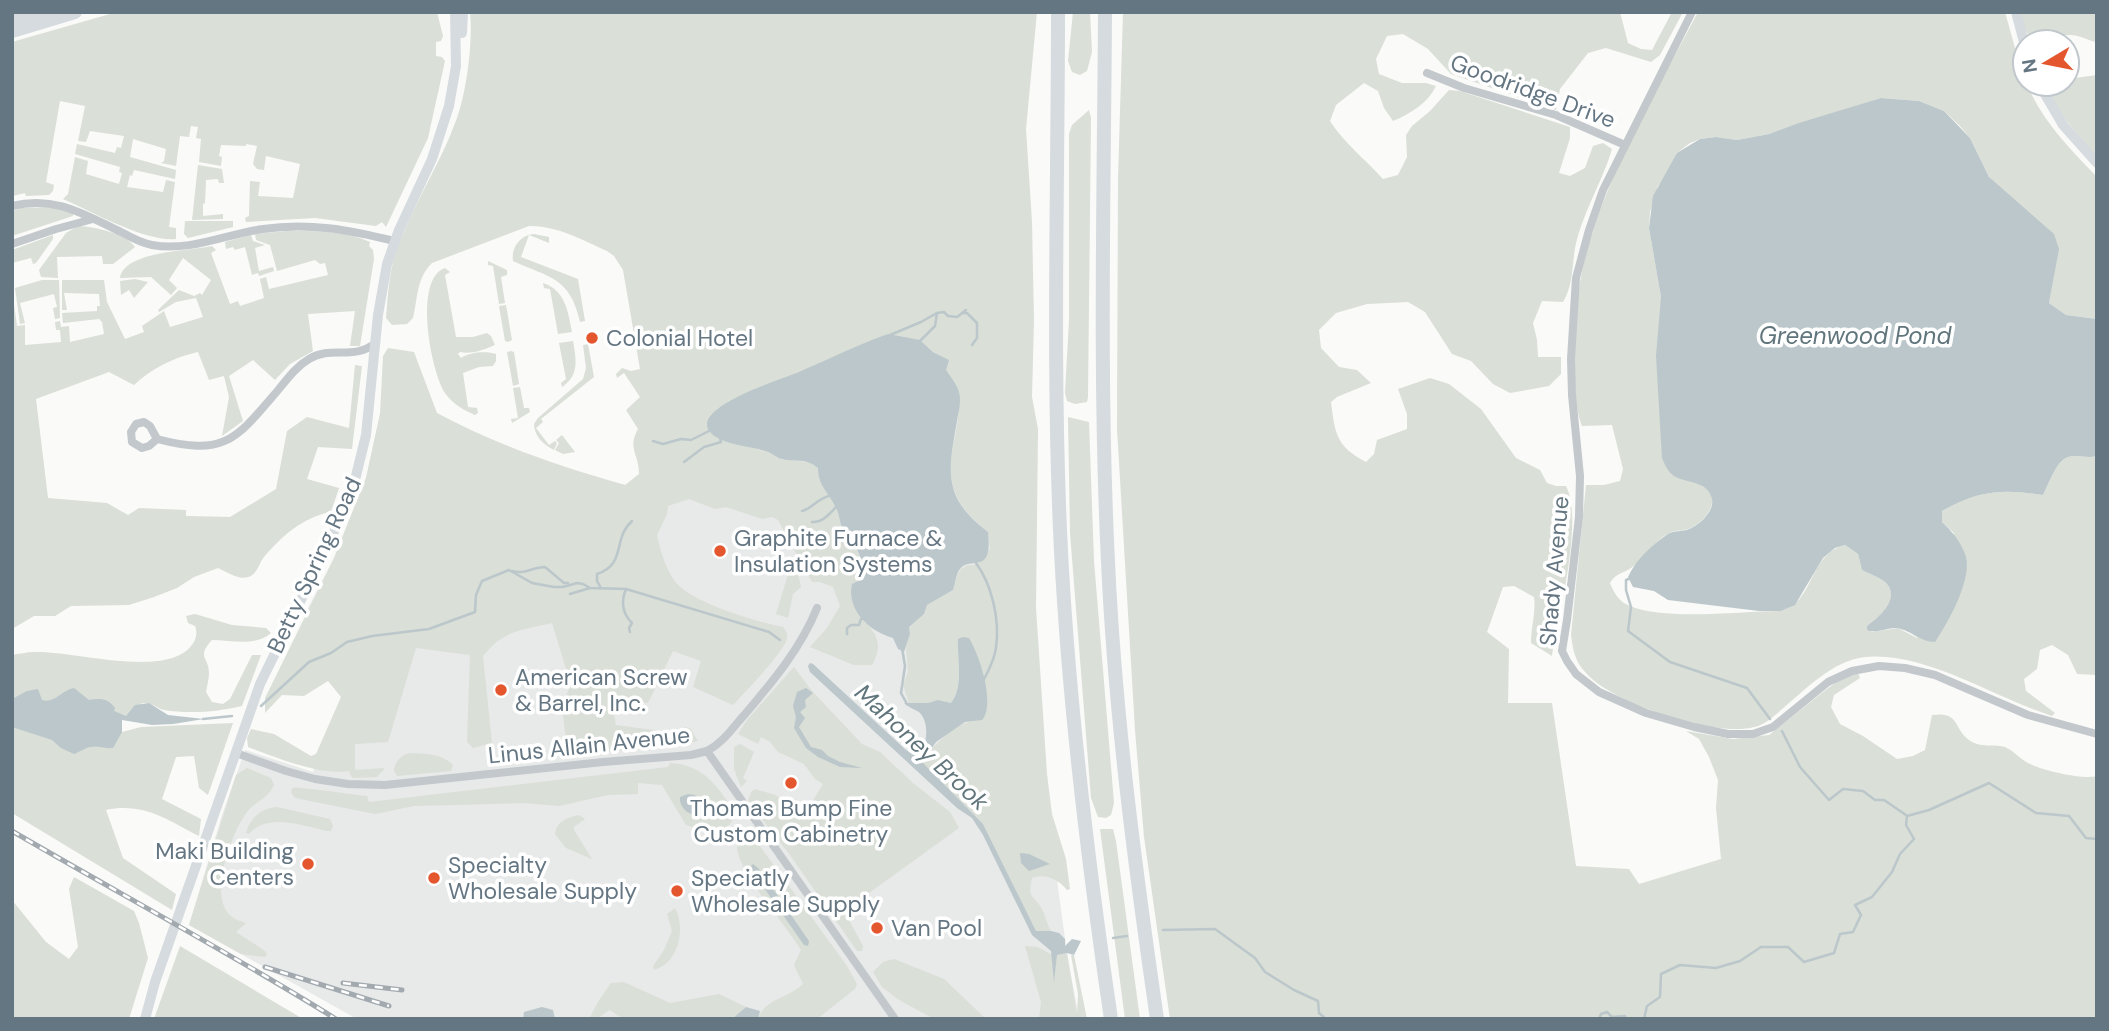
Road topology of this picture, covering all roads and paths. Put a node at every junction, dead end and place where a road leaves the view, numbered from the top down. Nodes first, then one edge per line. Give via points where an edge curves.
1 (75, 12) edge
2 (455, 12) edge
3 (463, 12) edge
4 (1058, 12) edge
5 (1105, 12) edge
6 (1692, 12) edge
7 (42, 17) edge
8 (14, 24) edge
9 (456, 63) junction
10 (1427, 73) dead end
11 (2047, 98) edge
12 (1625, 145) junction
13 (2097, 163) edge
14 (12, 206) edge
15 (93, 219) junction
16 (394, 241) junction
17 (12, 244) edge
18 (376, 342) junction
19 (157, 439) dead end
20 (817, 608) dead end
21 (2097, 734) edge
22 (706, 751) junction
23 (236, 753) junction
24 (145, 1019) edge
25 (895, 1019) edge
26 (1111, 1019) edge
27 (1157, 1019) edge

1 - 7 highway
2 - 9 street, Betty Spring Road
3 - 9 street, Betty Spring Road
4 - 26 highway via 1057,407 1063,596 1079,788
5 - 27 highway via 1108,564 1123,762
6 - 12 street, Shady Avenue
7 - 8 highway
9 - 16 street, Betty Spring Road via 439,143
10 - 12 street, Goodridge Drive via 1556,116
11 - 13 street via 2063,125
12 - 21 street, Shady Avenue via 1603,190 1576,278 1572,386 1579,517 1562,651 1576,674 1599,692 1646,713 1728,734 1753,734 1773,727 1828,682 1852,671 1905,668 1935,675 2028,715
14 - 15 street via 57,203
15 - 16 street via 163,246 299,226 334,227
15 - 17 street
16 - 18 street, Betty Spring Road
18 - 19 street via 364,351 325,354 306,361 232,439 199,447
18 - 23 street, Betty Spring Road via 366,435 354,484 260,684
20 - 22 street via 791,656 726,737
22 - 23 street, Linus Allain Avenue via 385,785 315,779
22 - 25 street, Linus Allain Avenue
23 - 24 street, Betty Spring Road

